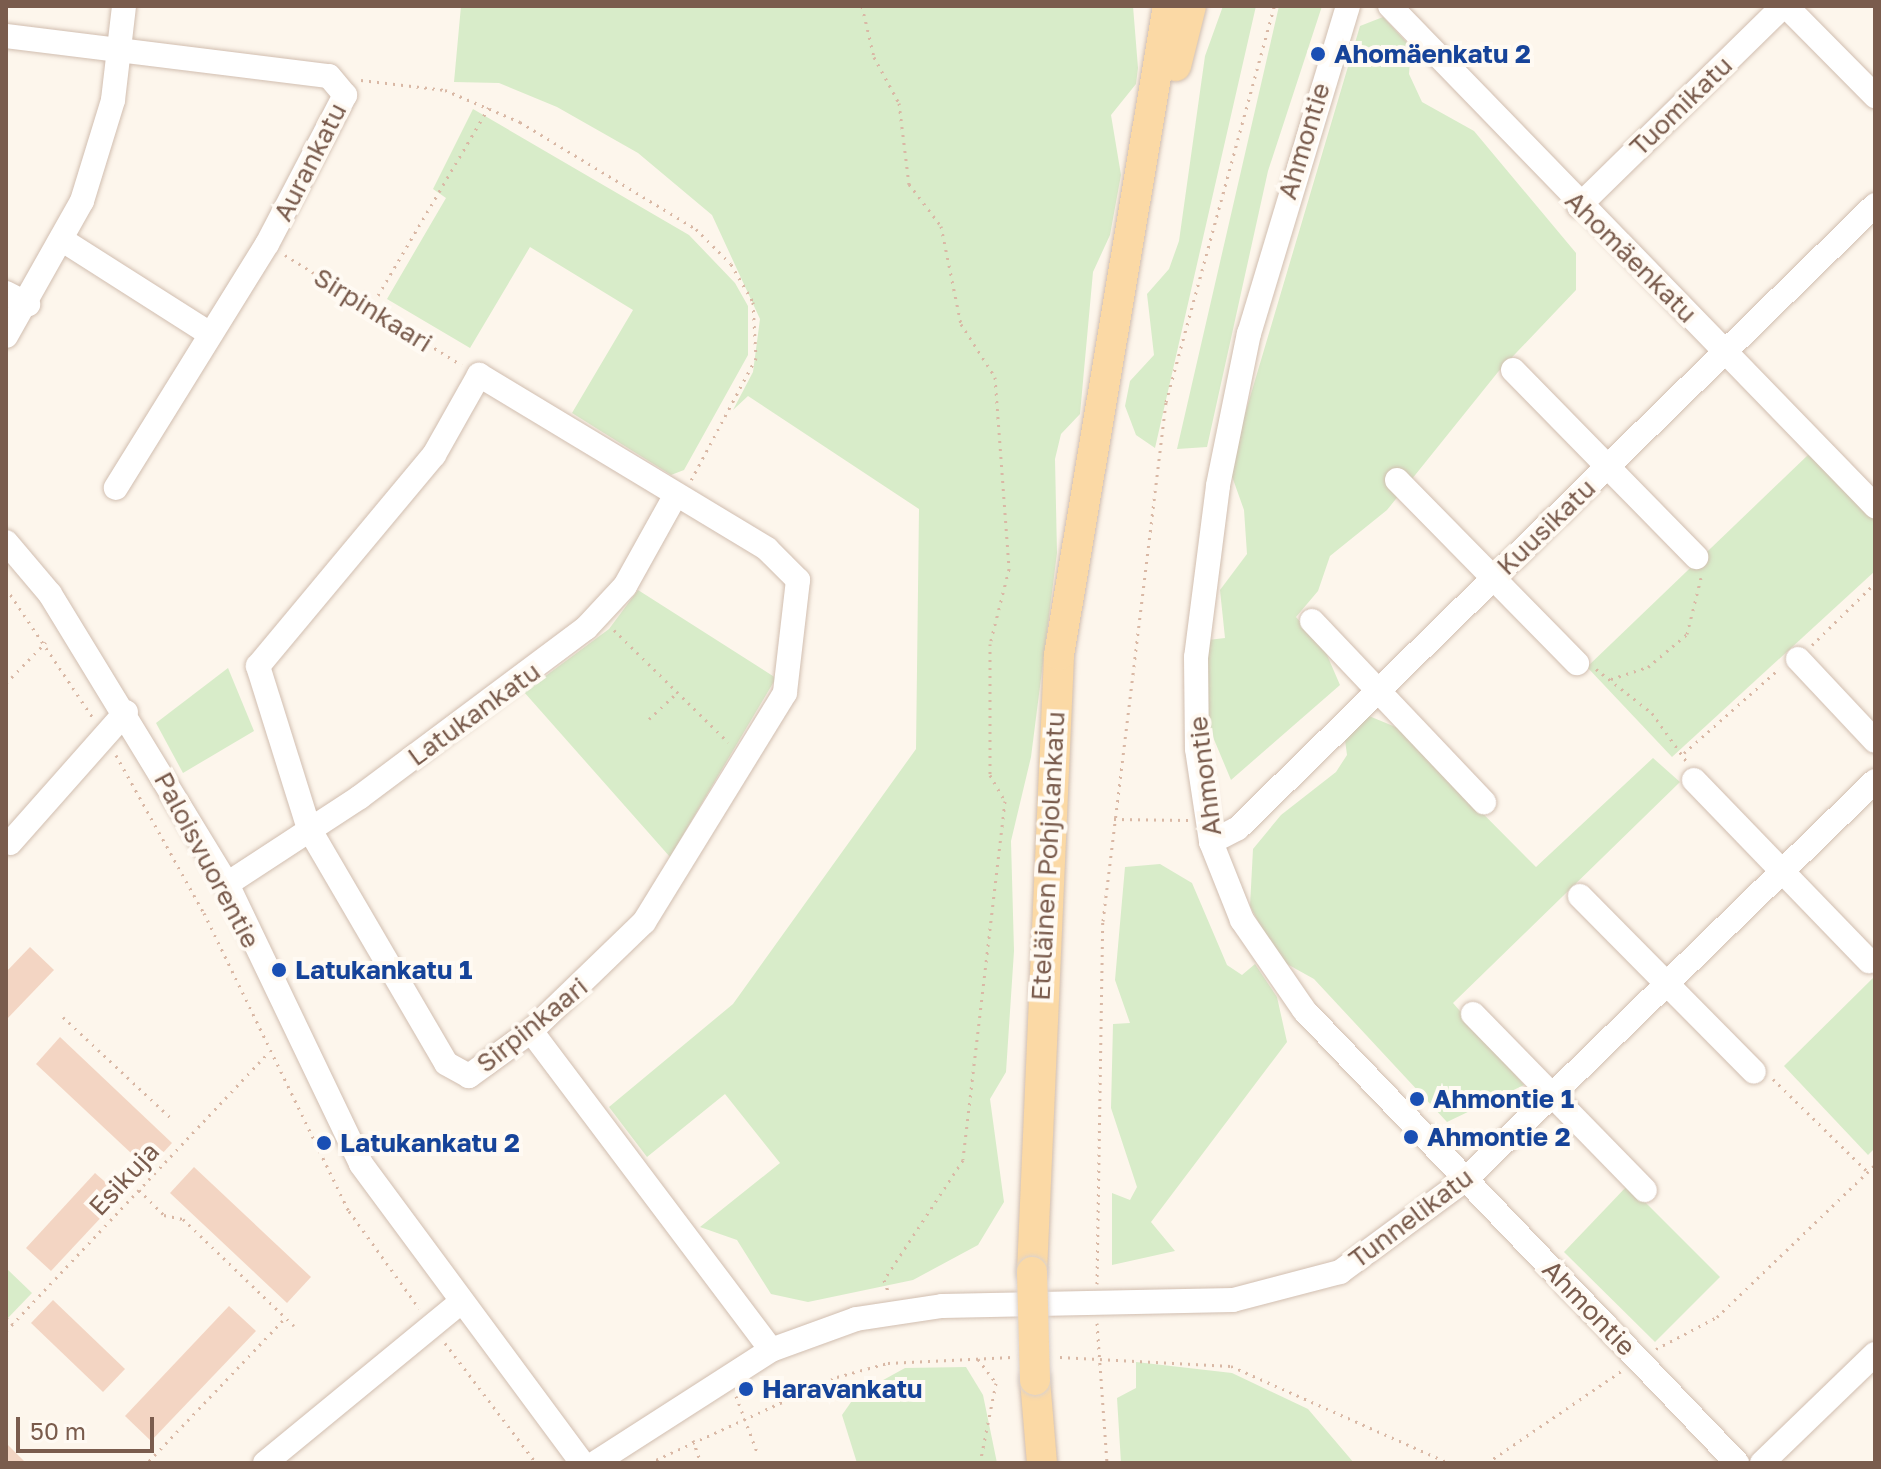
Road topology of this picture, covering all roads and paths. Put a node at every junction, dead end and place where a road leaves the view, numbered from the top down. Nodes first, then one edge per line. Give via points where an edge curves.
1 (124, 6) edge
2 (862, 6) edge
3 (1168, 6) edge
4 (1191, 6) edge
5 (1274, 6) edge
6 (1348, 6) edge
7 (1390, 6) edge
8 (1785, 6) edge
9 (6, 36) edge
10 (123, 47) junction
11 (341, 83) junction
12 (1875, 96) edge
13 (489, 107) junction
14 (1875, 205) edge
15 (1579, 206) junction
16 (64, 241) junction
17 (267, 244) junction
18 (1127, 254) junction
19 (17, 298) edge
20 (370, 309) junction
21 (210, 334) junction
22 (6, 336) edge
23 (1725, 353) junction
24 (1513, 370) dead end
25 (479, 375) junction
26 (1608, 466) junction
27 (1397, 480) dead end
28 (116, 488) dead end
29 (677, 499) junction
30 (1873, 500) edge
31 (6, 542) edge
32 (1696, 557) joint
33 (1493, 579) junction
34 (6, 588) edge
35 (598, 615) junction
36 (1312, 621) dead end
37 (46, 642) junction
38 (1798, 659) dead end
39 (1577, 663) joint
40 (1611, 679) junction
41 (6, 683) edge
42 (1378, 691) junction
43 (678, 692) junction
44 (126, 712) junction
45 (649, 719) dead end
46 (105, 736) junction
47 (1875, 741) edge
48 (747, 757) junction
49 (1694, 780) joint
50 (1875, 781) edge
51 (1484, 802) dead end
52 (1114, 819) junction
53 (309, 829) junction
54 (1208, 830) junction
55 (10, 843) dead end
56 (1781, 873) junction
57 (227, 884) junction
58 (1580, 896) dead end
59 (1869, 961) dead end
60 (1668, 983) junction
61 (1473, 1014) dead end
62 (63, 1017) dead end
63 (531, 1031) junction
64 (269, 1052) junction
65 (1754, 1072) joint
66 (1552, 1096) junction
67 (171, 1118) dead end
68 (1875, 1165) edge
69 (1868, 1172) junction
70 (1465, 1180) junction
71 (139, 1190) junction
72 (1645, 1190) dead end
73 (1098, 1302) junction
74 (460, 1303) junction
75 (896, 1313) junction
76 (6, 1318) edge
77 (285, 1318) junction
78 (13, 1324) junction
79 (294, 1326) dead end
80 (432, 1326) junction
81 (6, 1331) edge
82 (771, 1350) junction
83 (1875, 1354) edge
84 (977, 1357) junction
85 (1096, 1357) junction
86 (1638, 1359) junction
87 (1036, 1365) junction
88 (729, 1375) junction
89 (744, 1417) junction
90 (692, 1439) junction
91 (757, 1452) dead end
92 (149, 1461) edge
93 (265, 1463) edge
94 (536, 1463) edge
95 (582, 1463) edge
96 (595, 1463) edge
97 (649, 1463) edge
98 (701, 1463) edge
99 (980, 1463) edge
100 (1042, 1463) edge
101 (1107, 1463) edge
102 (1449, 1463) edge
103 (1487, 1463) edge
104 (1737, 1463) edge
105 (1762, 1463) edge

1 - 10 street
2 - 75 path via 874,57 899,103 909,184 941,226 961,324 995,377 1009,569 990,644 990,775 1005,801 963,1160 884,1280
3 - 18 main road, Eteläinen Pohjolankatu
4 - 18 main road, Eteläinen Pohjolankatu
5 - 52 path via 1166,402
6 - 54 street, Ahmontie via 1249,333 1218,486 1196,657
7 - 15 street, Ahomäenkatu
8 - 12 street
8 - 15 street, Tuomikatu
9 - 10 street, Aurankatu
10 - 11 street, Aurankatu
10 - 16 street via 113,100
11 - 13 path via 445,90
11 - 17 street, Aurankatu via 344,107
13 - 20 path
13 - 29 path via 696,229 743,281 759,334 756,358
14 - 23 street, Kuusikatu
15 - 23 street, Ahomäenkatu
16 - 19 street
16 - 21 street
17 - 20 path, Sirpinkaari
17 - 21 street, Aurankatu
18 - 87 main road, Eteläinen Pohjolankatu, bridge via 1059,655 1032,1272
19 - 22 street
20 - 25 path, Sirpinkaari
21 - 28 street, Aurankatu
23 - 26 street, Kuusikatu
23 - 30 street, Ahomäenkatu
24 - 26 street
25 - 29 street, Sirpinkaari
25 - 53 street, Sirpinkaari via 434,455 258,666
26 - 32 street
26 - 33 street, Kuusikatu
27 - 33 street
29 - 35 street, Latukankatu via 637,567
29 - 48 street, Sirpinkaari via 767,549 798,580 785,693
31 - 44 street, Paloisvuorentie via 50,594
32 - 40 path via 1702,573 1687,634 1648,667
33 - 39 street
33 - 42 street, Kuusikatu
34 - 37 path
35 - 43 path
35 - 53 street, Latukankatu via 532,673
36 - 42 street
37 - 41 path
37 - 46 path
38 - 47 street
39 - 40 path
40 - 49 path via 1673,734
42 - 51 street
42 - 54 street, Kuusikatu via 1234,831
43 - 45 path
43 - 48 path
44 - 46 street
44 - 57 street, Paloisvuorentie
46 - 55 street
46 - 64 path via 204,913
48 - 63 street, Sirpinkaari via 644,922
49 - 56 street
50 - 56 street, Tunnelikatu
52 - 54 path
52 - 73 path via 1103,936
53 - 57 street, Latukankatu
53 - 63 street, Sirpinkaari via 446,1063 469,1076
54 - 70 street, Ahmontie via 1242,920 1288,990
56 - 59 street
56 - 60 street, Tunnelikatu
57 - 74 street, Paloisvuorentie via 361,1164
58 - 60 street
60 - 65 street
60 - 66 street, Tunnelikatu
61 - 66 street
62 - 67 path
63 - 82 street
64 - 71 path, Esikuja
64 - 80 path via 349,1211
65 - 69 path via 1783,1083
66 - 70 street, Tunnelikatu
66 - 72 street
68 - 69 path
69 - 86 path via 1717,1317
70 - 73 street, Tunnelikatu via 1370,1255 1307,1285 1233,1300
70 - 86 street, Ahmontie
71 - 77 path via 164,1215 183,1219
71 - 78 path, Esikuja
73 - 75 street, Tunnelikatu
73 - 85 path
74 - 80 street
74 - 95 street, Paloisvuorentie
75 - 82 street, Tunnelikatu
76 - 78 path
77 - 79 path
77 - 92 path
78 - 81 path, Esikuja
80 - 93 street
80 - 94 path
82 - 88 street, Tunnelikatu
83 - 105 street
84 - 87 path
84 - 89 path via 888,1363
84 - 99 path via 996,1383
85 - 87 path
85 - 101 path
85 - 102 path via 1231,1366
86 - 103 path
86 - 104 street, Ahmontie
87 - 100 main road, Eteläinen Pohjolankatu
88 - 89 path
88 - 96 street, Tunnelikatu
89 - 90 path
89 - 91 path
90 - 97 path
90 - 98 path

